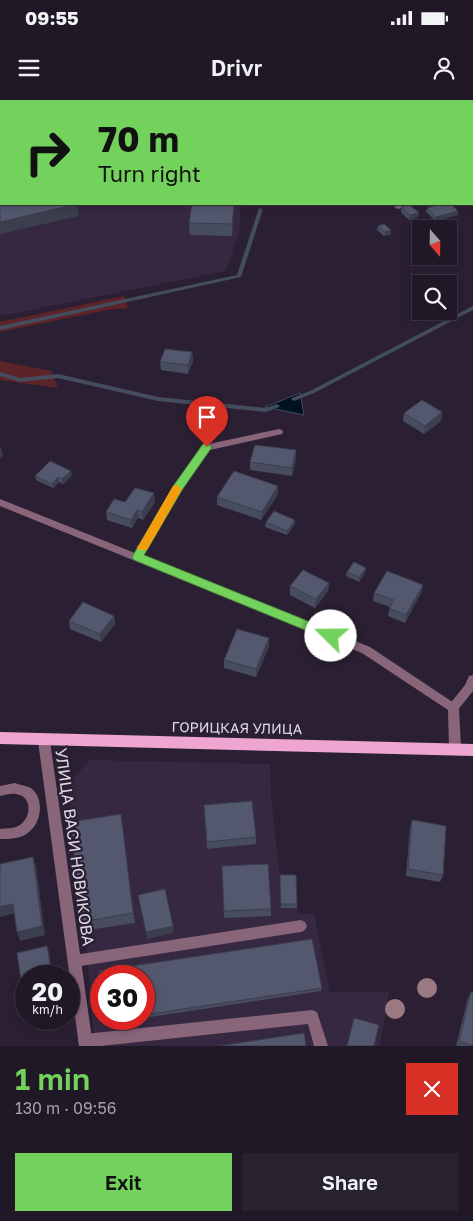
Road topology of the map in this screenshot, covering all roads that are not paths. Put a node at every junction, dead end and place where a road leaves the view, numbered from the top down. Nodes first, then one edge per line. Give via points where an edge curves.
1 (404, 205) edge
2 (398, 206) dead end
3 (279, 432) dead end
4 (0, 502) edge
5 (138, 557) junction
6 (473, 679) edge
7 (454, 708) junction
8 (0, 738) edge
9 (44, 740) junction
10 (455, 748) junction
11 (473, 750) edge
12 (0, 791) edge
13 (53, 803) junction
14 (35, 806) junction
15 (0, 834) edge
16 (301, 926) dead end
17 (74, 961) junction
18 (85, 1043) edge
19 (321, 1046) edge

1 - 2 street
3 - 5 street via 207,447 178,487
4 - 5 street
5 - 7 street via 366,650
6 - 7 street
7 - 10 street
8 - 9 main road, ГОРИЦКАЯ УЛИЦА
9 - 10 main road, ГОРИЦКАЯ УЛИЦА
9 - 13 street, УЛИЦА ВАСИ НОВИКОВА
10 - 11 main road, ГОРИЦКАЯ УЛИЦА
12 - 14 street via 9,788 26,791 32,796
13 - 14 street
13 - 17 street, УЛИЦА ВАСИ НОВИКОВА
14 - 15 street via 34,817 24,830 16,834
16 - 17 street
17 - 18 street, УЛИЦА ВАСИ НОВИКОВА
18 - 19 street via 312,1017

